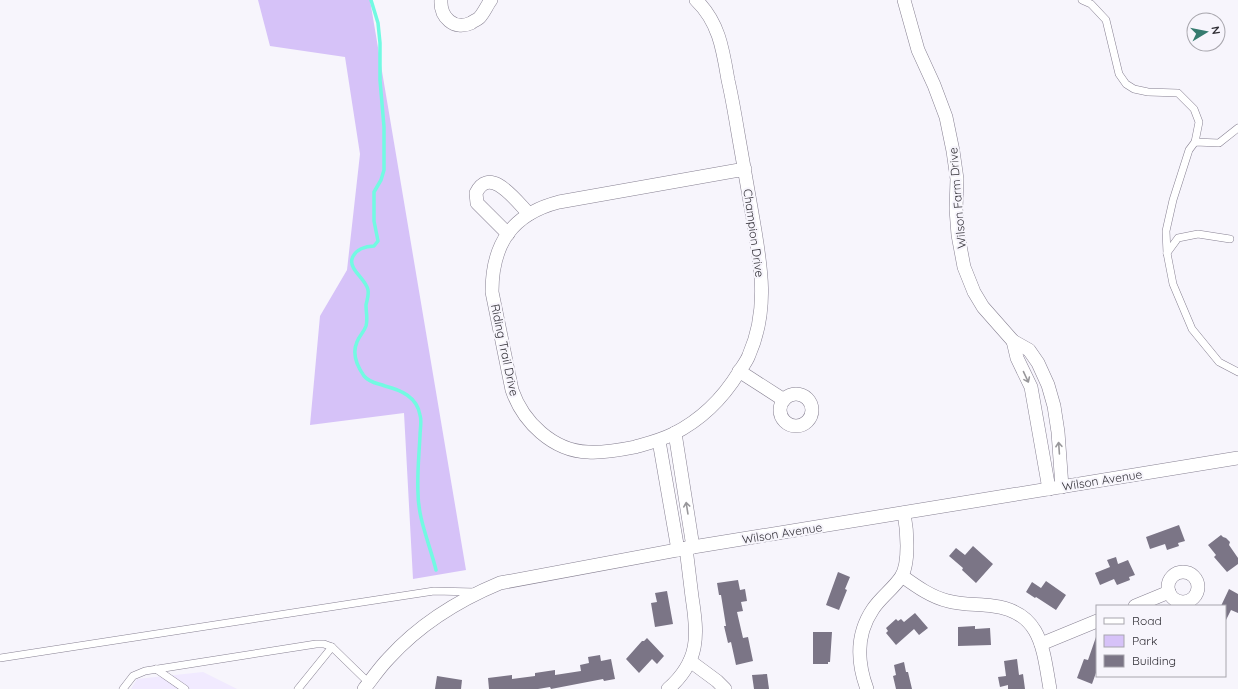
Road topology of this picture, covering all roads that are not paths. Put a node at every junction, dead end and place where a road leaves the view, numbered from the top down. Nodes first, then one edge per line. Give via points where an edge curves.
1 (441, 0) edge
2 (491, 0) edge
3 (904, 0) edge
4 (1082, 0) edge
5 (703, 2) edge
6 (1238, 128) edge
7 (1195, 142) junction
8 (745, 169) junction
9 (529, 214) junction
10 (508, 234) junction
11 (1230, 239) dead end
12 (1167, 253) junction
13 (1013, 341) junction
14 (739, 371) junction
15 (1238, 372) edge
16 (784, 400) dead end
17 (675, 433) junction
18 (659, 441) junction
19 (1238, 458) edge
20 (1056, 488) junction
21 (904, 513) junction
22 (685, 548) junction
23 (902, 576) junction
24 (478, 592) junction
25 (1169, 592) dead end
26 (1137, 605) edge
27 (1096, 621) edge
28 (1042, 644) junction
29 (332, 647) junction
30 (0, 658) edge
31 (690, 661) junction
32 (156, 669) junction
33 (366, 686) edge
34 (674, 687) edge
35 (123, 689) edge
36 (185, 689) edge
37 (298, 689) edge
38 (724, 689) edge
39 (867, 689) edge
40 (1050, 689) edge

1 - 2 street via 445,17 463,26 479,18
3 - 13 street, Wilson Farm Drive via 918,50 946,117 957,179 958,235 964,267 983,307
4 - 7 lane via 1092,4 1106,20 1119,74 1126,84 1148,92 1178,93 1194,109 1199,122
5 - 8 street, Champion Drive via 721,41
6 - 7 lane via 1219,143
7 - 12 lane via 1189,150 1173,200 1166,231
8 - 9 street, Riding Trail Drive via 559,202 542,206
8 - 14 street, Champion Drive via 762,288 754,341 749,356
9 - 10 street, Riding Trail Drive via 512,227
9 - 10 street via 498,183 482,184 476,193 477,203
10 - 18 street, Riding Trail Drive via 496,261 492,292 512,390 527,419 554,442 587,452 623,450
11 - 12 lane via 1198,234 1178,238
12 - 15 lane via 1173,284 1192,329 1219,362
13 -> 20 street, Wilson Farm Drive via 1017,358 1031,387
20 -> 13 street, Wilson Farm Drive via 1058,432 1048,385 1029,350
14 - 16 street
14 - 17 street, Champion Drive via 721,397 708,410
17 - 18 street, Champion Drive
22 -> 17 street
18 - 22 street
19 - 20 street, Wilson Avenue
20 - 21 street, Wilson Avenue
21 - 22 street, Wilson Avenue
21 - 23 street via 907,556
22 - 24 street, Wilson Avenue via 500,582
22 - 31 street via 696,626 696,644
23 - 28 street via 927,593 947,601 995,606 1019,614 1034,629
23 - 39 street via 873,609 860,639 859,654
24 - 30 lane via 434,591
24 - 33 street, Wilson Avenue via 441,613 416,633 389,658
25 - 26 street
27 - 28 street
28 - 40 street
29 - 32 lane via 316,644
29 - 33 lane
29 - 37 lane
31 - 34 street
31 - 38 street
32 - 35 lane via 133,676
32 - 36 lane

